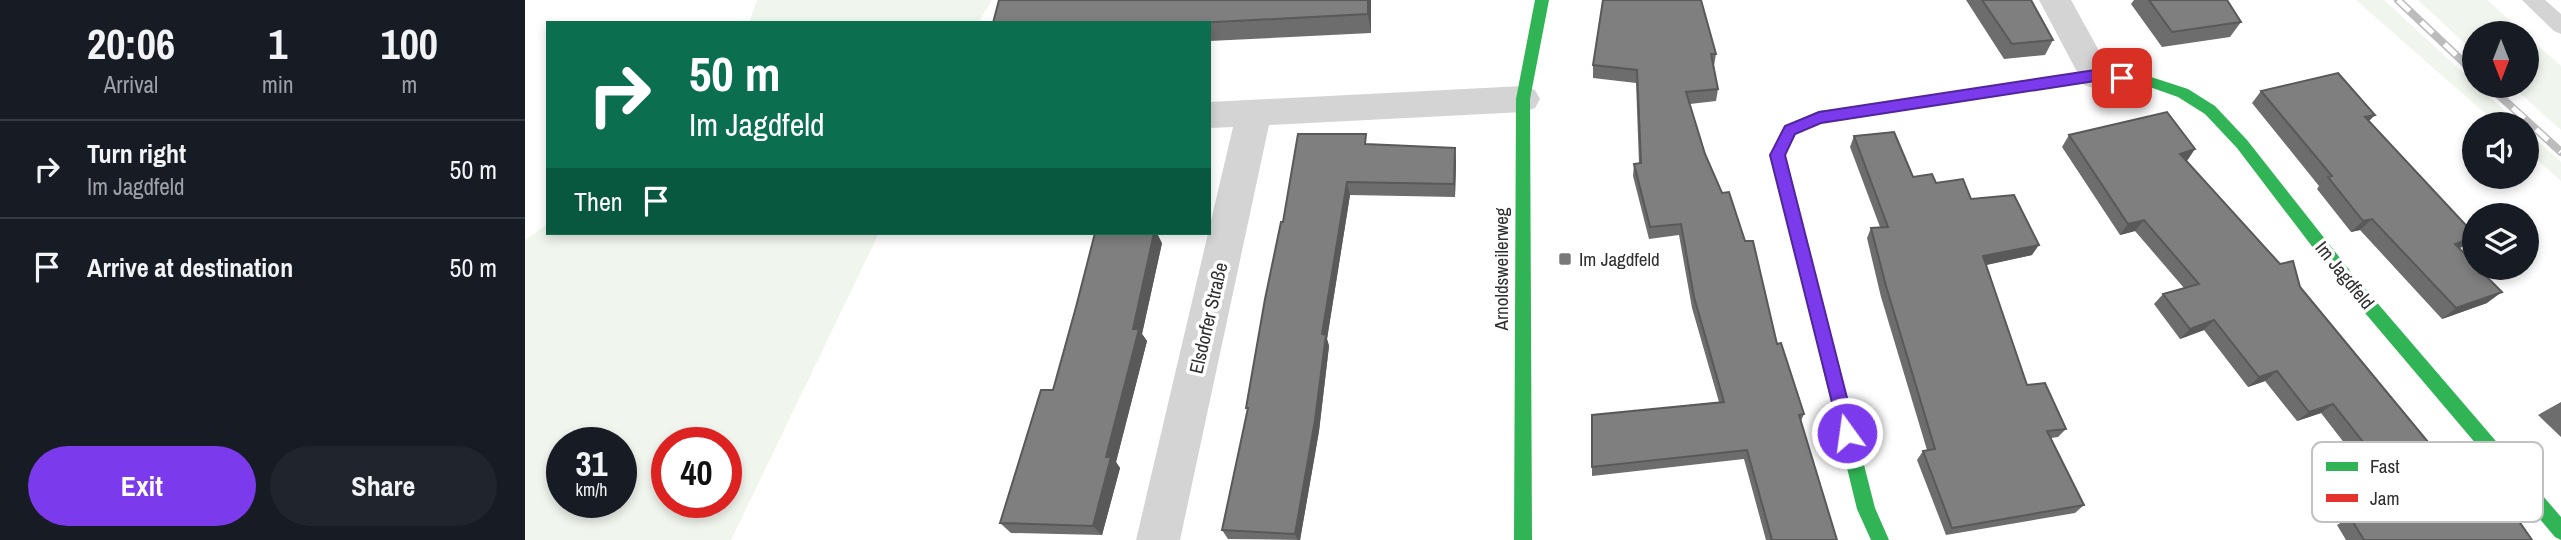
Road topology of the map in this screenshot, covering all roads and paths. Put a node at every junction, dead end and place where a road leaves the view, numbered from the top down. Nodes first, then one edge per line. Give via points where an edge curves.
1 (1542, 0) edge
2 (2055, 0) edge
3 (2532, 0) edge
4 (2561, 26) edge
5 (2095, 76) junction
6 (1523, 99) junction
7 (1254, 113) junction
8 (1211, 115) edge
9 (2485, 442) edge
10 (2543, 510) edge
11 (2561, 531) edge
12 (1158, 540) edge
13 (1523, 540) edge
14 (1880, 540) edge

1 - 6 street, Arnoldsweilerweg
2 - 5 street
3 - 4 lane
5 - 9 street, Im Jagdfeld via 2148,81 2183,93 2210,110
5 - 14 street, Im Jagdfeld via 1819,117 1790,130 1778,155 1866,509
6 - 7 street
6 - 13 street, Arnoldsweilerweg
7 - 8 street
7 - 12 street, Elsdorfer Straße
10 - 11 street, Im Jagdfeld

